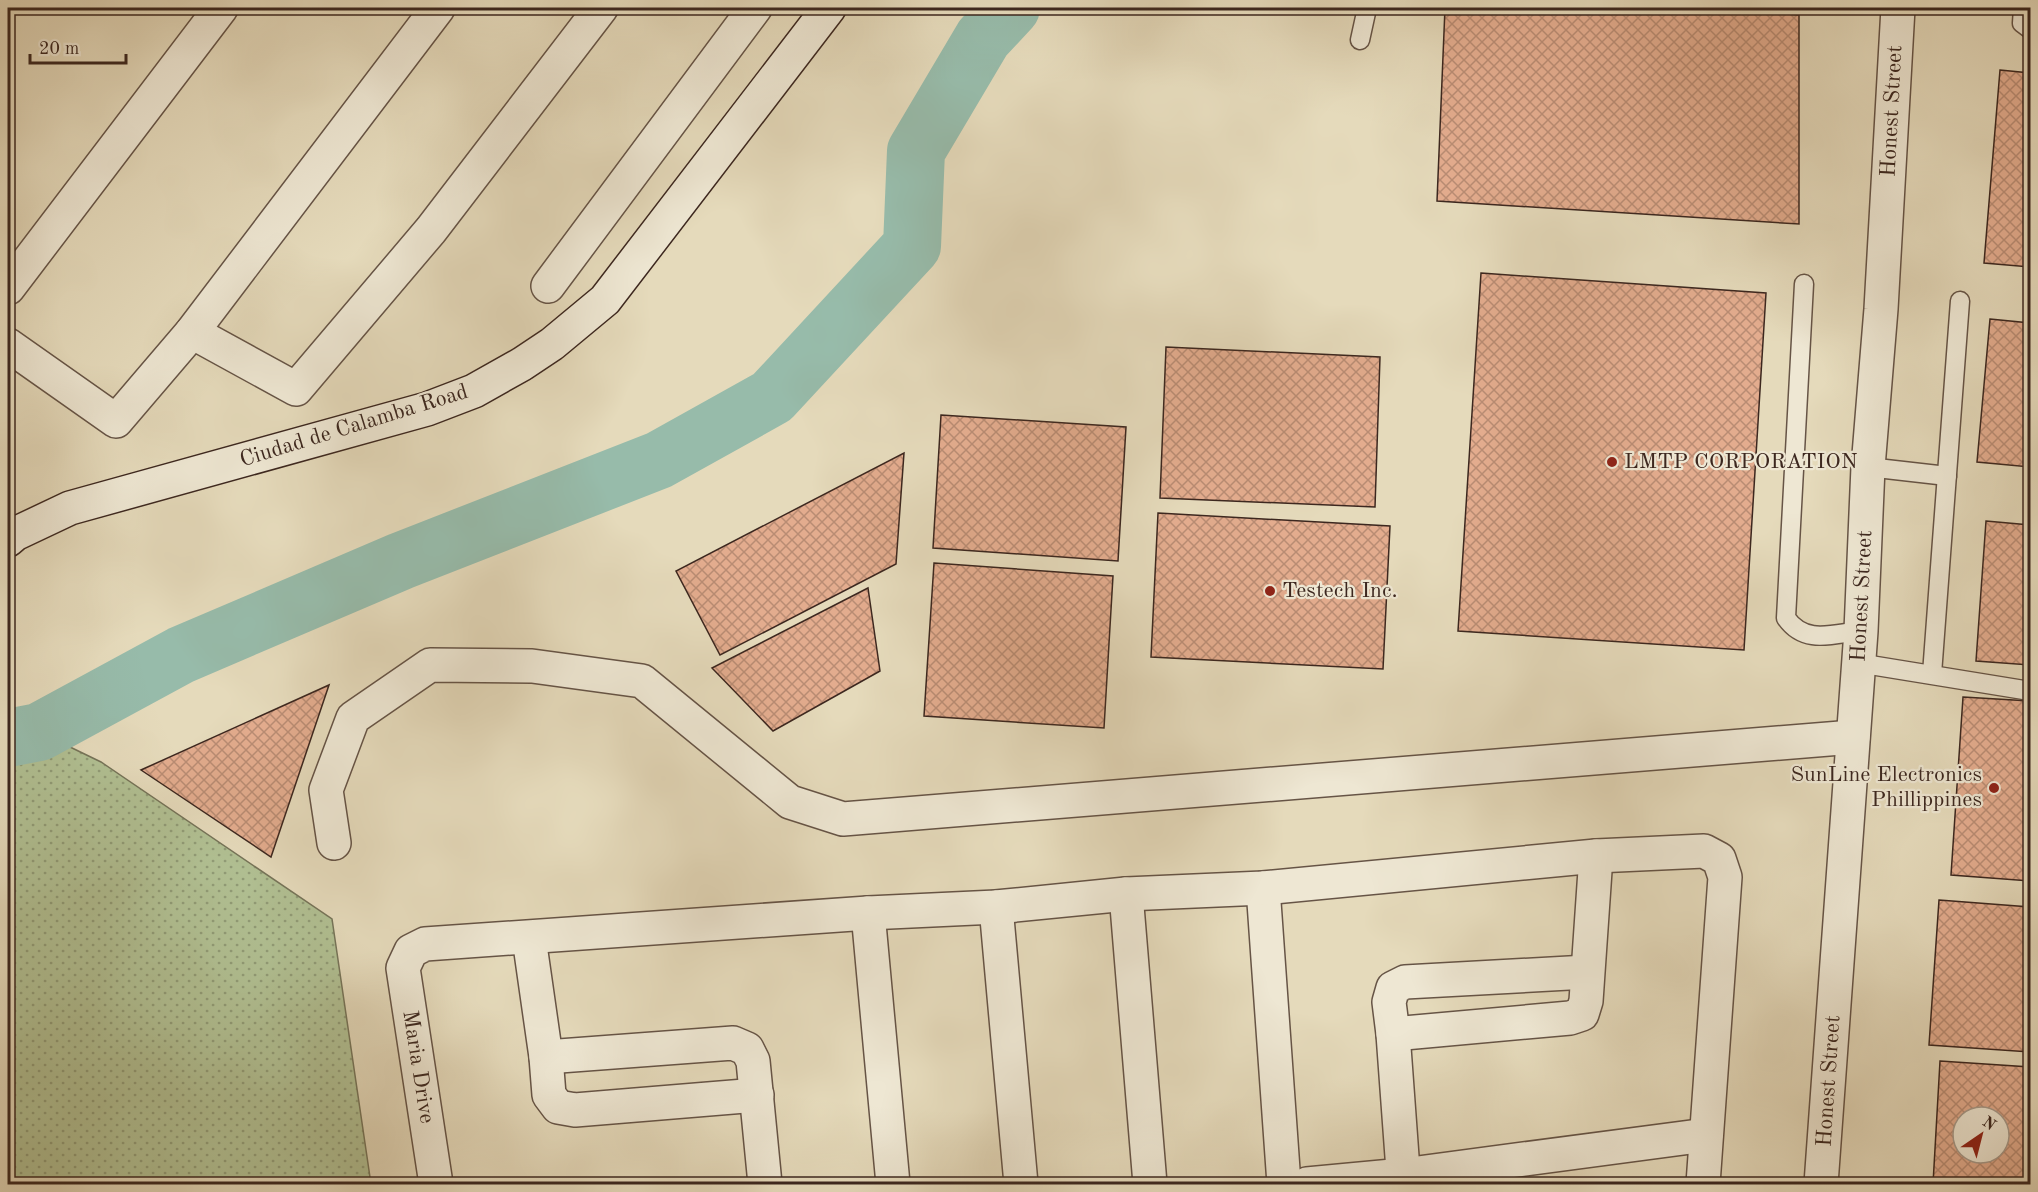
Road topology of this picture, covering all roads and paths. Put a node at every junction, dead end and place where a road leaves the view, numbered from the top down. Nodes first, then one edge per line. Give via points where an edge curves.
1 (221, 8) edge
2 (438, 8) edge
3 (601, 8) edge
4 (755, 8) edge
5 (829, 8) edge
6 (1367, 8) edge
7 (1898, 8) edge
8 (2023, 8) edge
9 (2031, 29) edge
10 (1360, 40) dead end
11 (1804, 284) dead end
12 (548, 286) dead end
13 (8, 288) edge
14 (1960, 301) dead end
15 (192, 332) junction
16 (8, 345) edge
17 (1868, 467) junction
18 (1947, 476) junction
19 (8, 540) edge
20 (1859, 647) junction
21 (1932, 674) junction
22 (2031, 691) edge
23 (1853, 737) junction
24 (334, 843) dead end
25 (1596, 856) junction
26 (1263, 888) junction
27 (1126, 894) junction
28 (996, 907) junction
29 (868, 914) junction
30 (530, 938) junction
31 (1587, 972) junction
32 (1393, 1034) junction
33 (546, 1057) junction
34 (757, 1095) junction
35 (1706, 1135) junction
36 (1404, 1180) edge
37 (436, 1185) edge
38 (765, 1185) edge
39 (893, 1185) edge
40 (1020, 1185) edge
41 (1150, 1185) edge
42 (1284, 1185) edge
43 (1307, 1185) edge
44 (1703, 1185) edge
45 (1821, 1185) edge

1 - 13 street
2 - 15 street
3 - 15 street via 431,230 296,389
4 - 12 street
5 - 19 street, Ciudad de Calamba Road via 605,300 522,364 474,391 427,409 70,508
6 - 10 lane
7 - 17 street, Honest Street
8 - 9 lane via 2022,23
11 - 20 lane via 1786,618 1794,629 1813,637
14 - 18 lane
15 - 16 street via 116,421
17 - 18 lane
17 - 20 street, Honest Street
18 - 21 lane
20 - 21 lane
20 - 23 street, Honest Street
21 - 22 lane
23 - 24 street via 843,819 790,802 642,681 532,666 430,666 353,718 326,790
23 - 45 street, Honest Street
25 - 26 street
25 - 31 street
25 - 35 street via 1704,850 1719,859 1725,877
26 - 27 street
26 - 42 street
27 - 28 street
27 - 41 street
28 - 29 street
28 - 40 street
29 - 30 street
29 - 39 street
30 - 33 street
30 - 37 street, Maria Drive via 425,944 411,951 403,968
31 - 32 street via 1582,1014 1570,1018
31 - 32 street via 1405,982 1393,988 1389,1002
32 - 36 street
33 - 34 street via 733,1043 747,1048 753,1061
33 - 34 street via 549,1095 558,1107 575,1110
34 - 38 street
35 - 36 street
35 - 44 street
36 - 43 street

